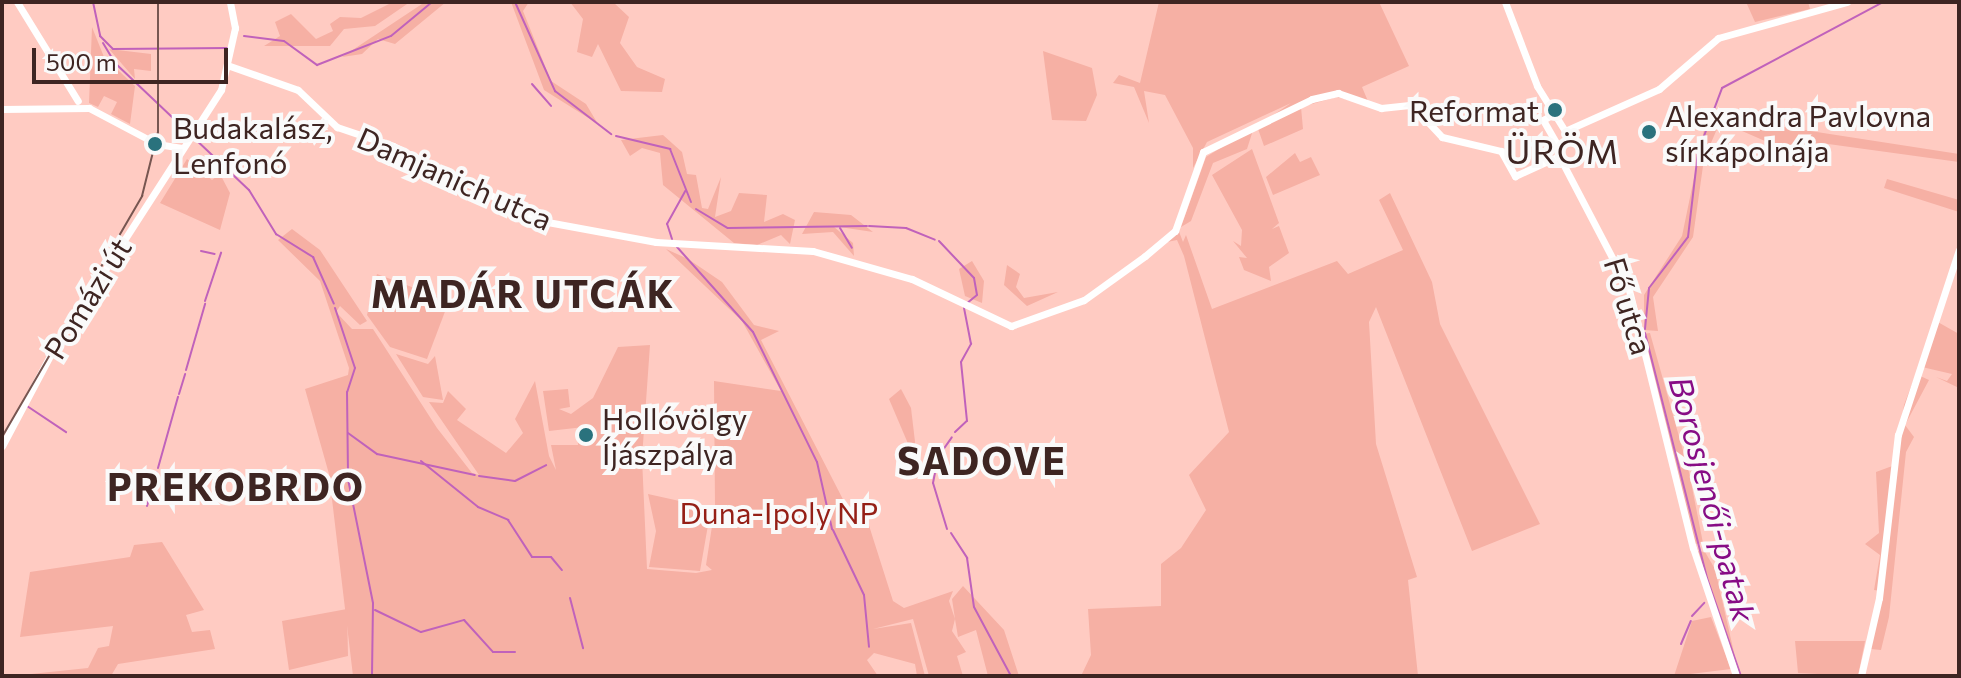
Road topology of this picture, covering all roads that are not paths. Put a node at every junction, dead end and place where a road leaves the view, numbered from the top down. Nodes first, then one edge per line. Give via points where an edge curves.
1 (17, 2) edge
2 (230, 2) edge
3 (1505, 2) edge
4 (1847, 2) edge
5 (228, 62) junction
6 (81, 103) junction
7 (2, 109) edge
8 (1553, 114) junction
9 (1565, 131) junction
10 (1559, 146) junction
11 (177, 153) junction
12 (1959, 250) edge
13 (2, 446) edge
14 (1736, 676) edge
15 (1861, 676) edge

1 - 6 main road
2 - 5 main road, Pomázi út via 235,32
3 - 8 main road
4 - 9 main road via 1718,38 1653,92
5 - 10 main road, Damjanich utca via 303,93 337,127 393,146 542,221 683,244 813,251 903,276 1011,326 1084,300 1171,236 1203,152 1269,115 1330,94 1386,108 1412,105 1442,137 1501,151 1515,176
5 - 11 main road, Pomázi út via 220,92
6 - 7 main road
6 - 11 main road
8 - 9 main road
8 - 10 main road via 1543,120
9 - 10 main road
10 - 14 main road, Fő utca via 1629,290 1693,548
11 - 13 main road, Pomázi út via 50,356
12 - 15 main road via 1898,435

